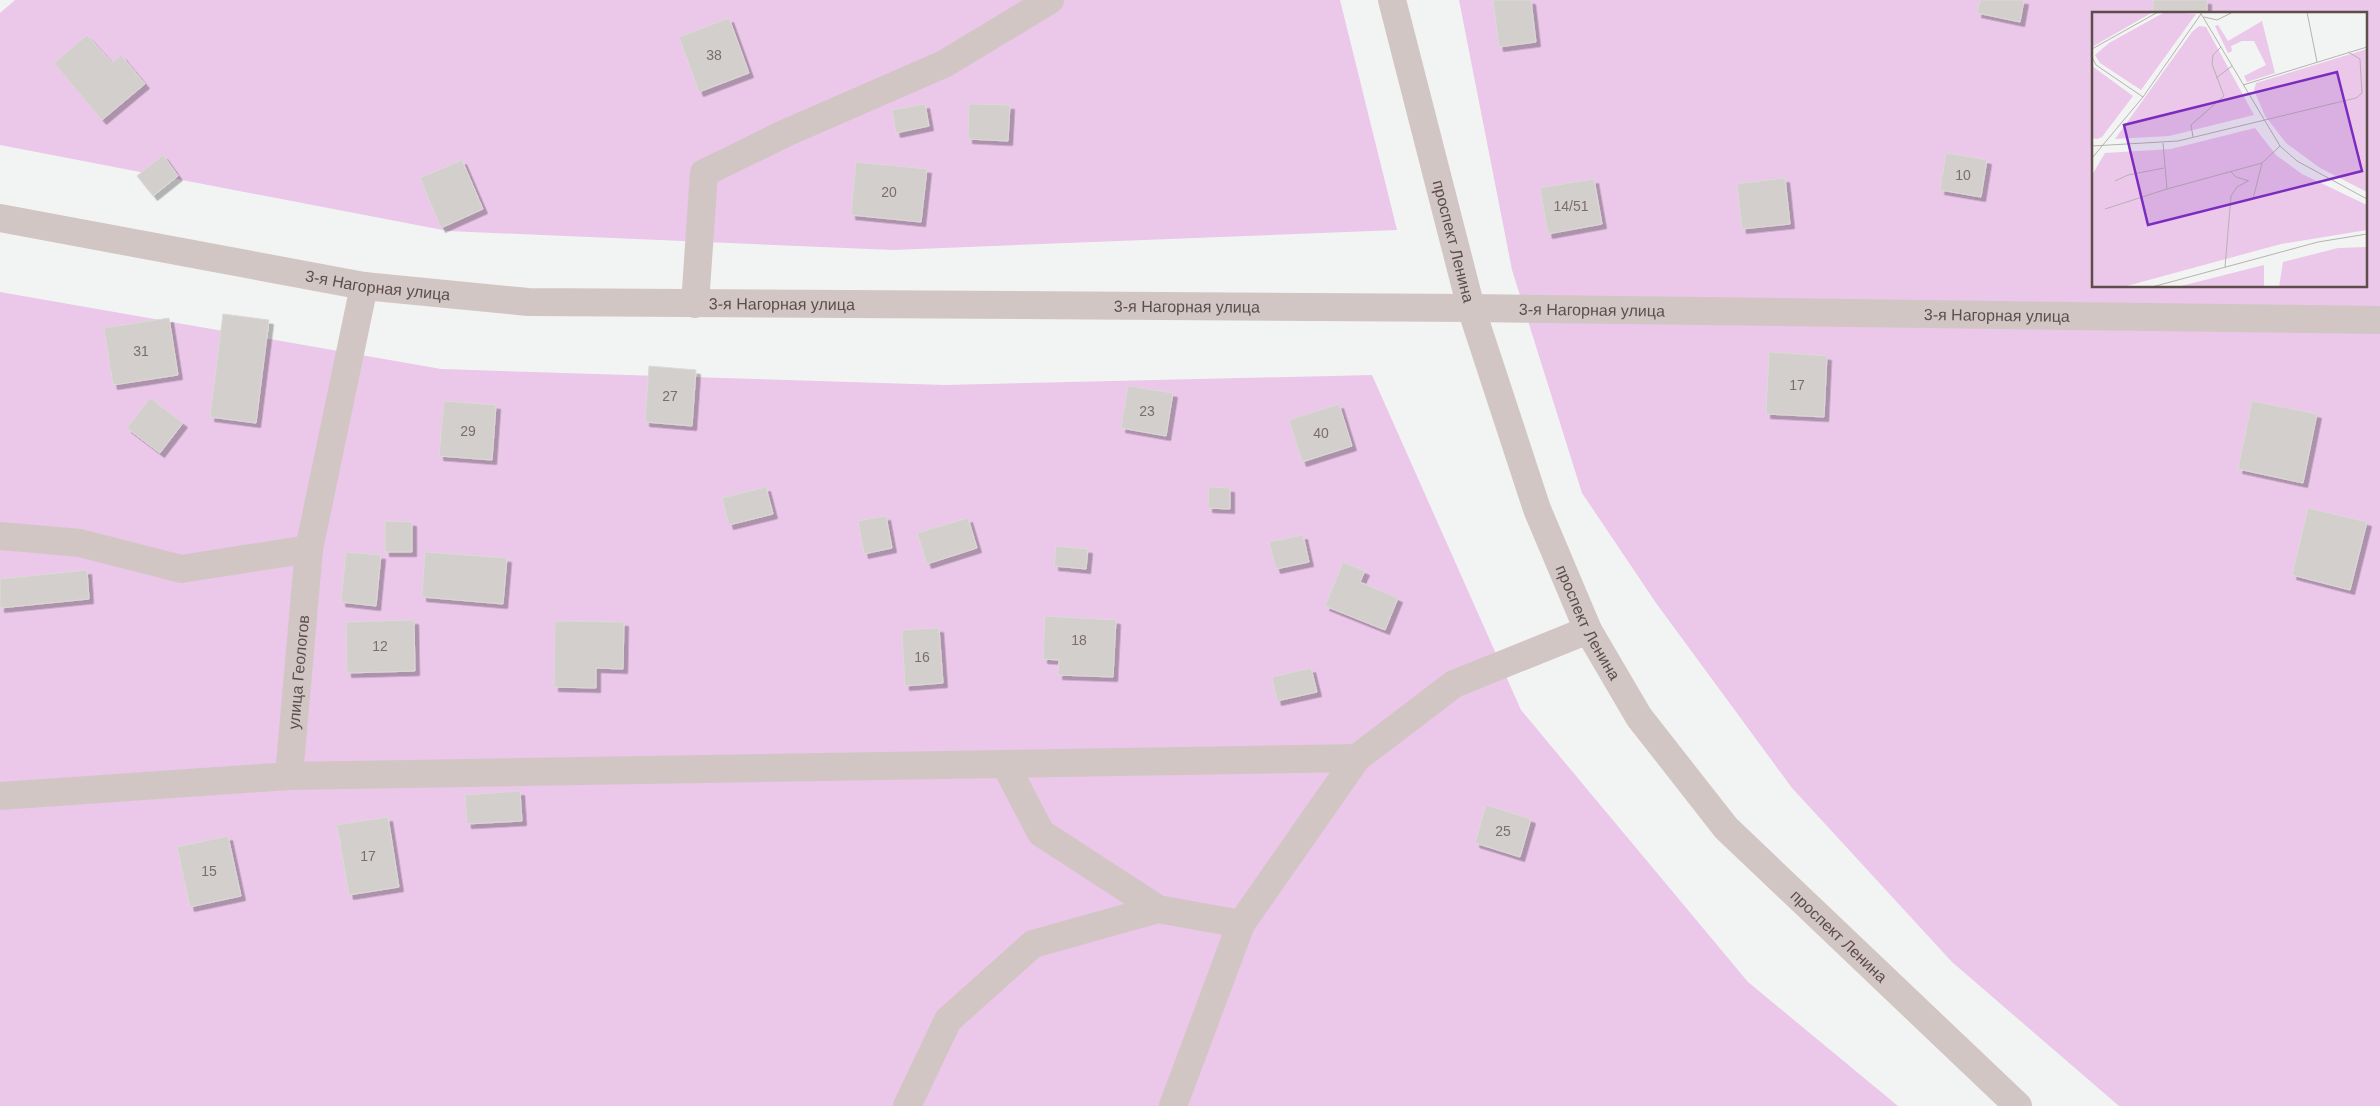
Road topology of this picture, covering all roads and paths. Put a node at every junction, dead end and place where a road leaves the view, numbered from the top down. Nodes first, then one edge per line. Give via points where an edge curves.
1 (1050, 0) edge
2 (1392, 0) edge
3 (0, 218) edge
4 (364, 286) junction
5 (695, 304) junction
6 (1471, 308) junction
7 (2380, 320) edge
8 (0, 536) edge
9 (309, 549) junction
10 (1588, 630) junction
11 (1357, 758) junction
12 (1004, 764) junction
13 (289, 776) junction
14 (0, 796) edge
15 (1158, 909) junction
16 (1241, 924) junction
17 (907, 1106) edge
18 (1173, 1106) edge
19 (2018, 1106) edge

1 - 5 street via 944,64 788,132 704,173
2 - 6 street, проспект Ленина
3 - 4 street, 3-я Нагорная улица
4 - 5 street, 3-я Нагорная улица via 528,302
4 - 9 street, улица Геологов
5 - 6 street, 3-я Нагорная улица
6 - 7 street, 3-я Нагорная улица
6 - 10 street, проспект Ленина via 1537,509
8 - 9 street via 80,543 181,569
9 - 13 street, улица Геологов
10 - 11 street via 1454,684
10 - 19 street, проспект Ленина via 1639,717 1726,828
11 - 12 street
11 - 16 street
12 - 13 street
12 - 15 street via 1040,833
13 - 14 street
15 - 16 street
15 - 17 street via 1033,944 948,1020
16 - 18 street

